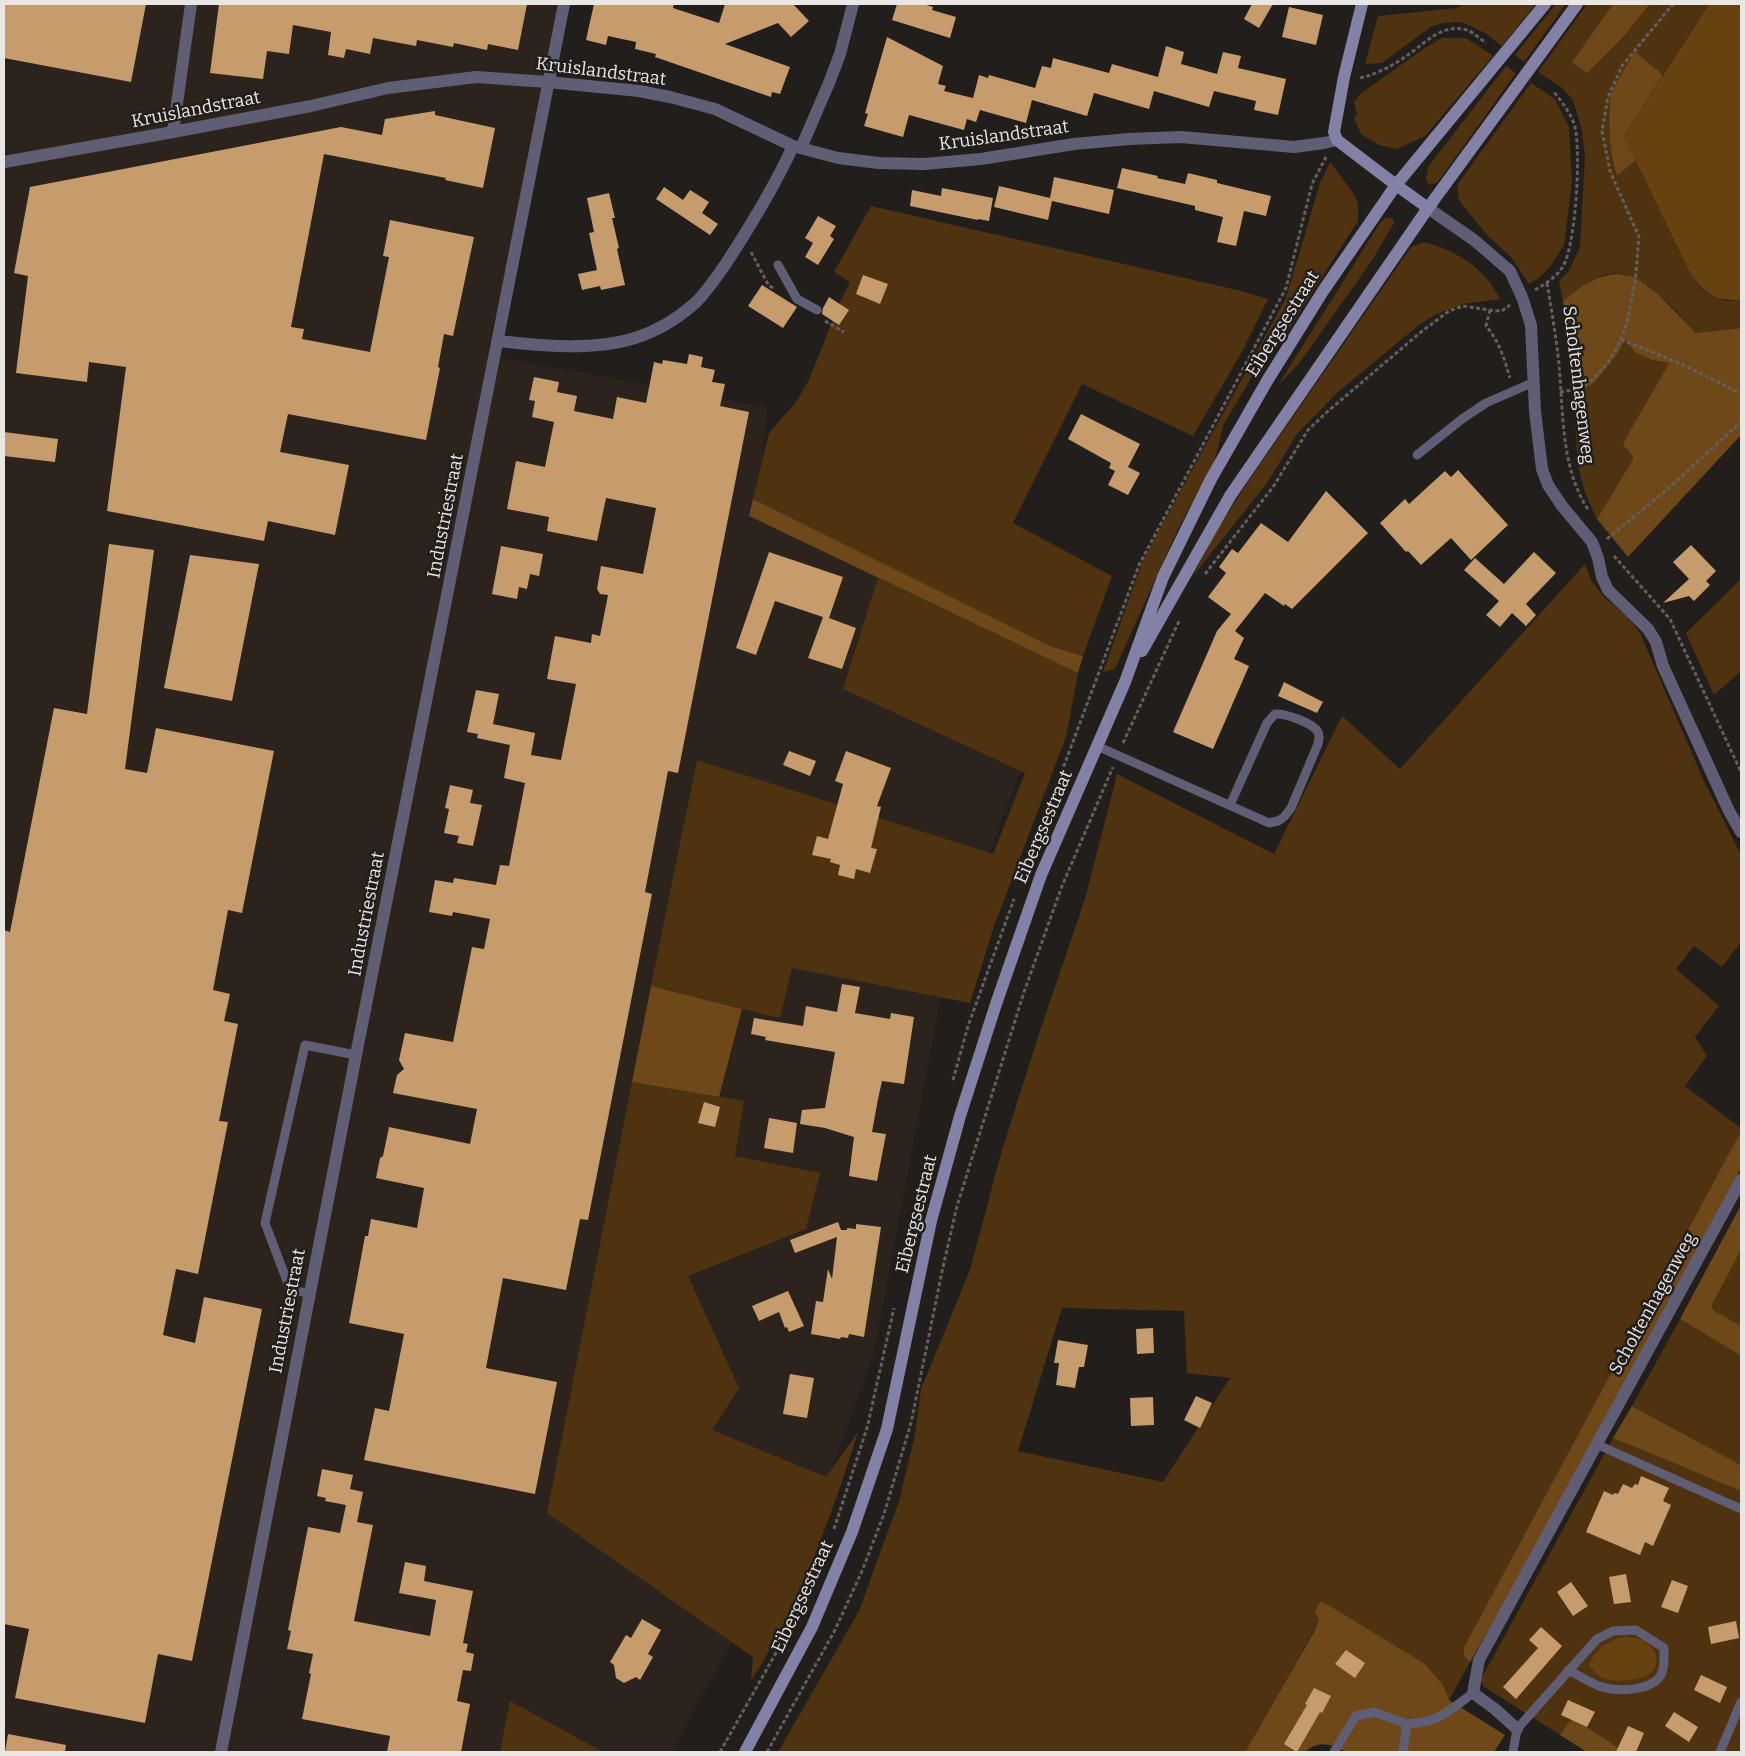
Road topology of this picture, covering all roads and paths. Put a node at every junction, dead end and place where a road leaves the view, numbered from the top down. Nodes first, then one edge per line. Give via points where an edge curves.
1 (191, 4) edge
2 (564, 4) edge
3 (853, 4) edge
4 (1362, 4) edge
5 (1545, 4) edge
6 (1577, 4) edge
7 (1673, 4) edge
8 (1486, 43) dead end
9 (1344, 77) junction
10 (548, 82) junction
11 (1553, 91) dead end
12 (173, 132) junction
13 (1337, 140) junction
14 (797, 147) junction
15 (4, 162) edge
16 (1396, 185) junction
17 (1428, 208) junction
18 (778, 265) dead end
19 (1522, 297) junction
20 (816, 310) joint
21 (1490, 310) junction
22 (844, 332) dead end
23 (1620, 340) junction
24 (499, 341) junction
25 (1534, 382) junction
26 (1514, 390) junction
27 (1560, 392) junction
28 (1741, 394) edge
29 (1741, 422) edge
30 (1417, 455) dead end
31 (1590, 513) dead end
32 (1603, 533) dead end
33 (1606, 540) junction
34 (1610, 547) dead end
35 (1613, 555) dead end
36 (1200, 581) dead end
37 (1182, 615) dead end
38 (1125, 682) junction
39 (1097, 746) junction
40 (1117, 755) junction
41 (1741, 772) edge
42 (1230, 806) junction
43 (1741, 832) edge
44 (356, 1055) junction
45 (1741, 1180) edge
46 (310, 1294) junction
47 (1596, 1444) junction
48 (1741, 1509) edge
49 (1568, 1670) junction
50 (1473, 1693) junction
51 (1741, 1702) edge
52 (1407, 1724) junction
53 (1517, 1730) junction
54 (221, 1752) edge
55 (745, 1752) edge
56 (767, 1752) edge
57 (1334, 1752) edge
58 (1403, 1752) edge
59 (1513, 1752) edge
60 (1720, 1752) edge

1 - 12 street
2 - 10 street, Industriestraat
3 - 14 street via 830,83
4 - 9 main road
5 - 16 main road, Eibergsestraat
6 - 17 main road, Eibergsestraat
7 - 23 path via 1622,66 1608,97 1602,131 1610,171 1639,237 1635,283
8 - 9 path via 1467,30 1447,29 1372,75
9 - 13 main road via 1334,132
10 - 12 street, Kruislandstraat via 476,77 388,88
10 - 14 street, Kruislandstraat via 670,97 715,109
10 - 24 street, Industriestraat
11 - 27 path, Scholtenhagenweg via 1565,106 1574,127 1576,184 1570,245 1563,268 1547,283
12 - 15 street, Kruislandstraat
13 - 14 street, Kruislandstraat via 1294,147 1181,137 1129,139 924,164 838,158
13 - 16 main road
14 - 24 street via 713,281 695,303 666,324 635,338 605,344 541,346
16 - 17 main road
16 - 38 main road, Eibergsestraat via 1323,291 1211,478 1163,577
17 - 19 street via 1474,240 1510,271
17 - 38 main road, Eibergsestraat via 1230,496
18 - 20 lane via 797,299
19 - 21 path via 1503,310
19 - 25 street via 1531,325
20 - 22 path via 817,316
21 - 26 path via 1486,326 1502,349
21 - 36 path via 1463,306 1448,312 1327,412 1308,430 1273,488
23 - 27 path via 1608,363 1594,379 1580,389
23 - 28 path
24 - 44 street, Industriestraat
25 - 26 lane
25 - 43 street via 1542,469 1548,485 1592,542 1608,590 1652,635 1663,666
26 - 30 lane via 1462,419
27 - 31 path, Scholtenhagenweg via 1571,475
29 - 33 path
32 - 33 path
33 - 34 path
35 - 41 path via 1670,619
37 - 40 path
38 - 39 main road, Eibergsestraat
39 - 40 lane
39 - 55 main road, Eibergsestraat via 1041,875 960,1116 931,1222 887,1429 852,1532 812,1627
40 - 42 lane
40 - 56 path via 1062,886 1024,992 957,1206 911,1424 884,1514 835,1630
42 - 42 lane via 1269,823 1284,817 1291,808 1318,744 1316,730 1282,714 1275,714 1267,724
44 - 46 street, Industriestraat
44 - 46 lane via 305,1045 265,1223 290,1289
45 - 47 street, Scholtenhagenweg
46 - 54 street, Industriestraat
47 - 48 lane
47 - 50 street, Scholtenhagenweg via 1479,1660
49 - 49 lane via 1597,1639 1613,1631 1636,1630 1664,1648 1660,1675 1650,1684 1631,1690 1600,1686
49 - 53 lane
50 - 52 lane via 1444,1715 1424,1724
50 - 53 street
51 - 60 lane
52 - 57 lane via 1374,1712 1356,1716
52 - 58 lane
53 - 59 lane

